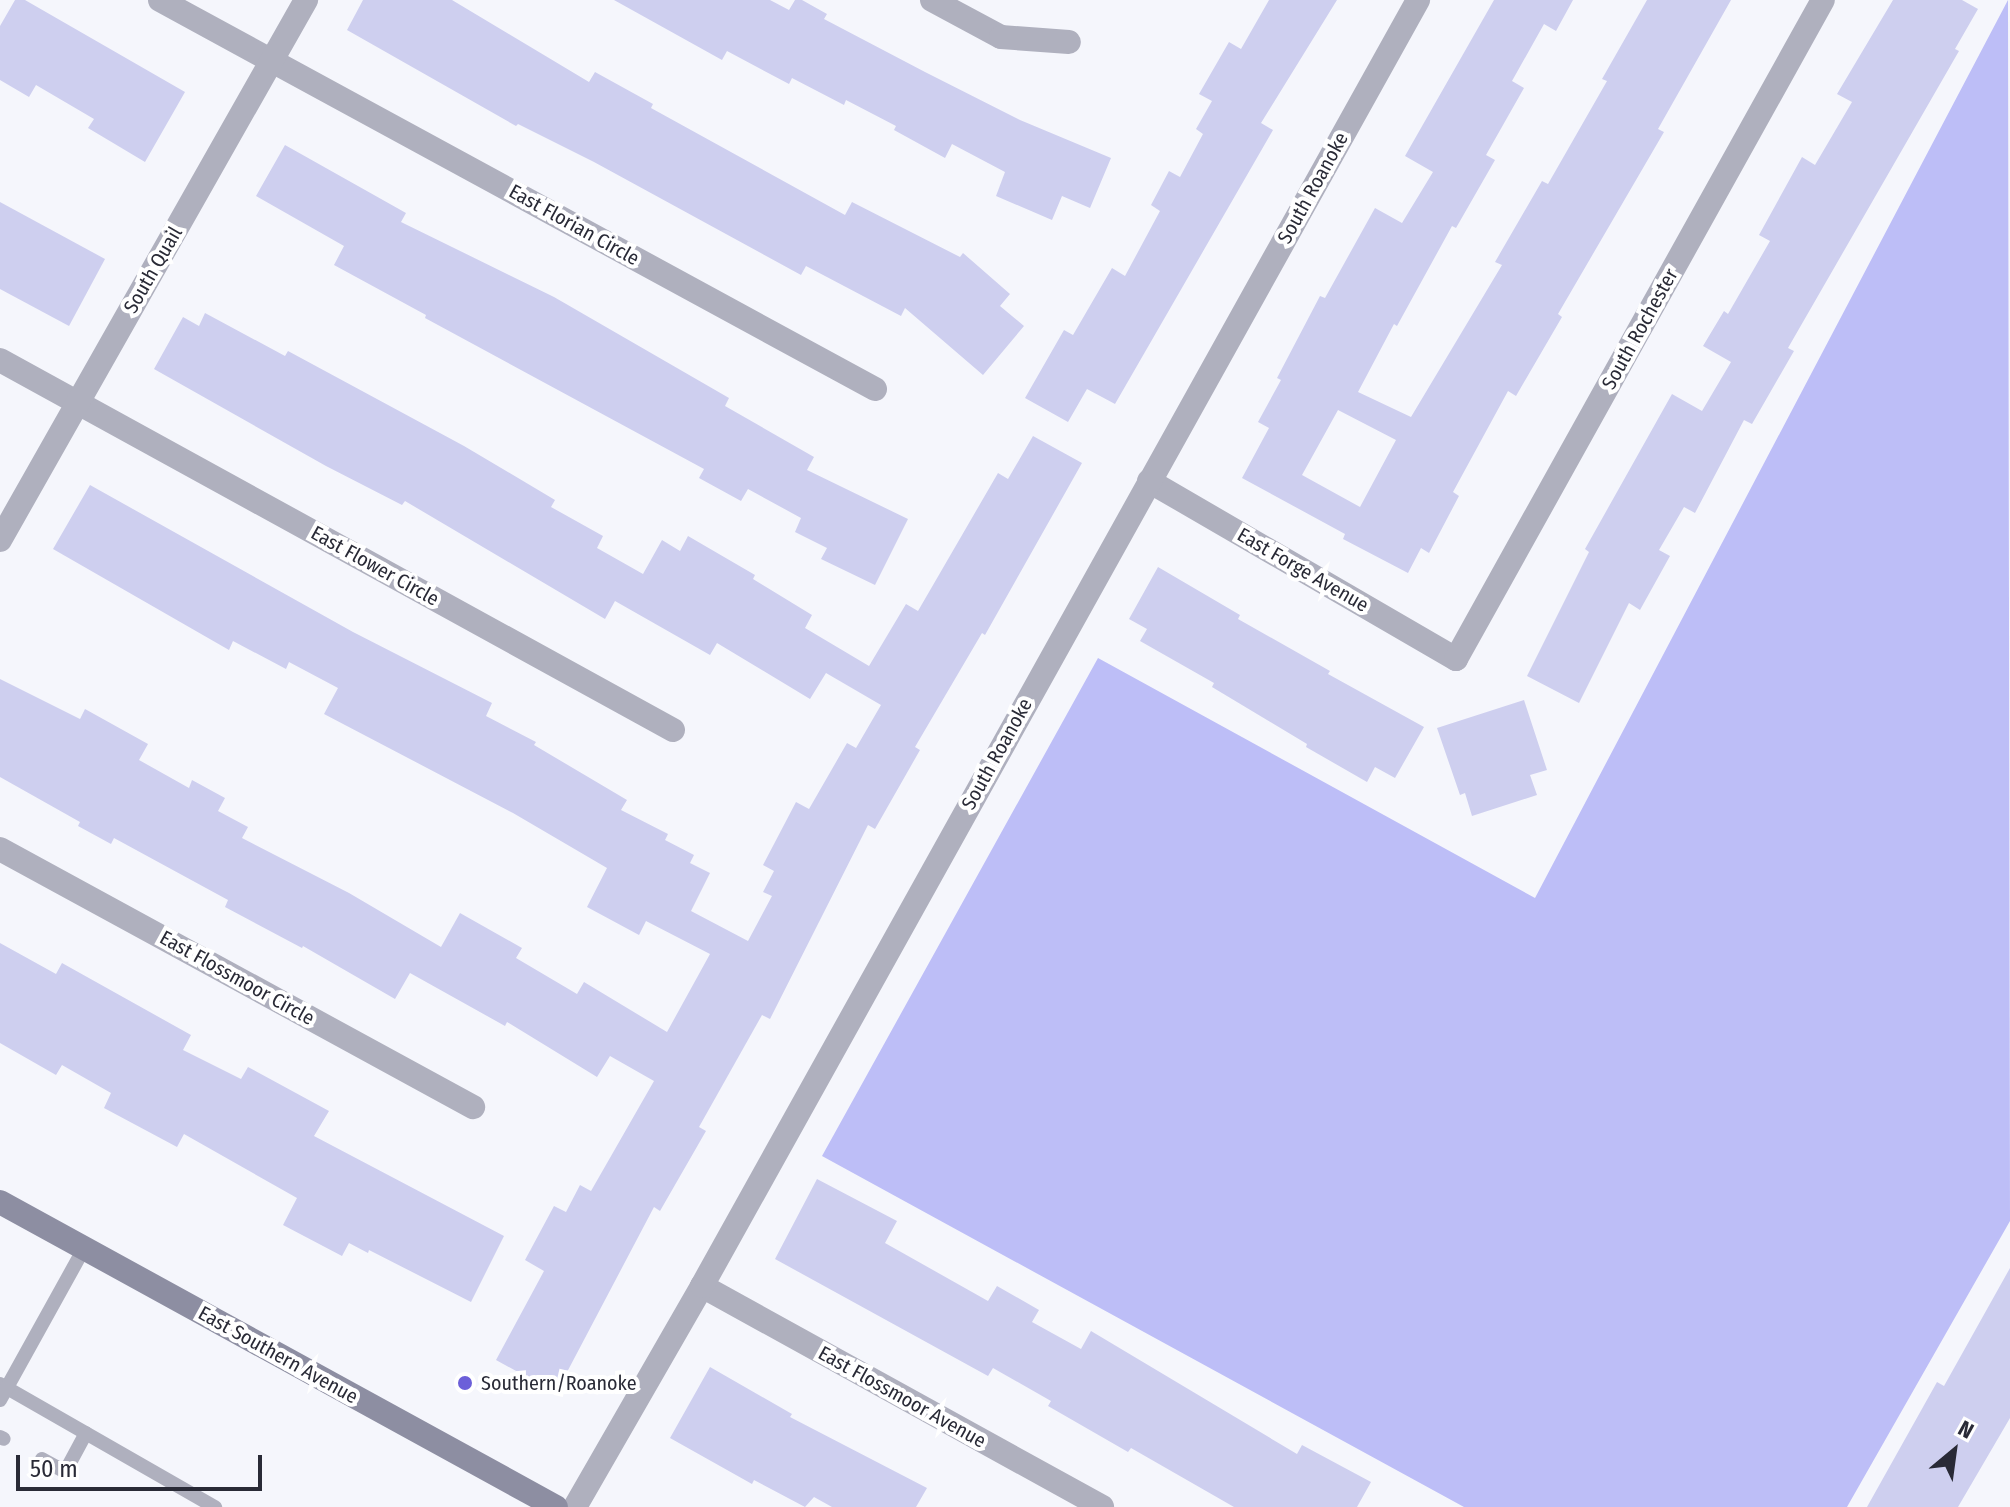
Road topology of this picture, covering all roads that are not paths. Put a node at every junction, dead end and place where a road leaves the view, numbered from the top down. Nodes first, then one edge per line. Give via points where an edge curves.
1 (160, 0) edge
2 (306, 0) edge
3 (932, 0) edge
4 (1418, 0) edge
5 (1823, 0) edge
6 (1069, 42) dead end
7 (272, 61) junction
8 (0, 360) edge
9 (875, 389) dead end
10 (77, 403) junction
11 (1149, 481) junction
12 (0, 540) edge
13 (1456, 659) joint
14 (673, 730) dead end
15 (0, 849) edge
16 (473, 1107) dead end
17 (0, 1202) edge
18 (83, 1250) junction
19 (702, 1286) junction
20 (2, 1390) edge
21 (86, 1433) junction
22 (42, 1459) dead end
23 (215, 1507) edge
24 (556, 1507) edge
25 (575, 1507) edge
26 (1102, 1507) edge

1 - 7 street, East Florian Circle
2 - 7 street, South Quail
3 - 6 street via 1001,37
4 - 11 street, South Roanoke
5 - 13 street, South Rochester
7 - 9 street, East Florian Circle
7 - 10 street, South Quail
8 - 10 street, East Flower Circle
10 - 12 street, South Quail
10 - 14 street, East Flower Circle
11 - 13 street, East Forge Avenue
11 - 19 street, South Roanoke
15 - 16 street, East Flossmoor Circle
17 - 18 main road, East Southern Avenue
18 - 20 lane
18 - 24 main road, East Southern Avenue
19 - 25 street, South Roanoke
19 - 26 street, East Flossmoor Avenue
20 - 21 lane
21 - 22 lane via 65,1472
21 - 23 lane

